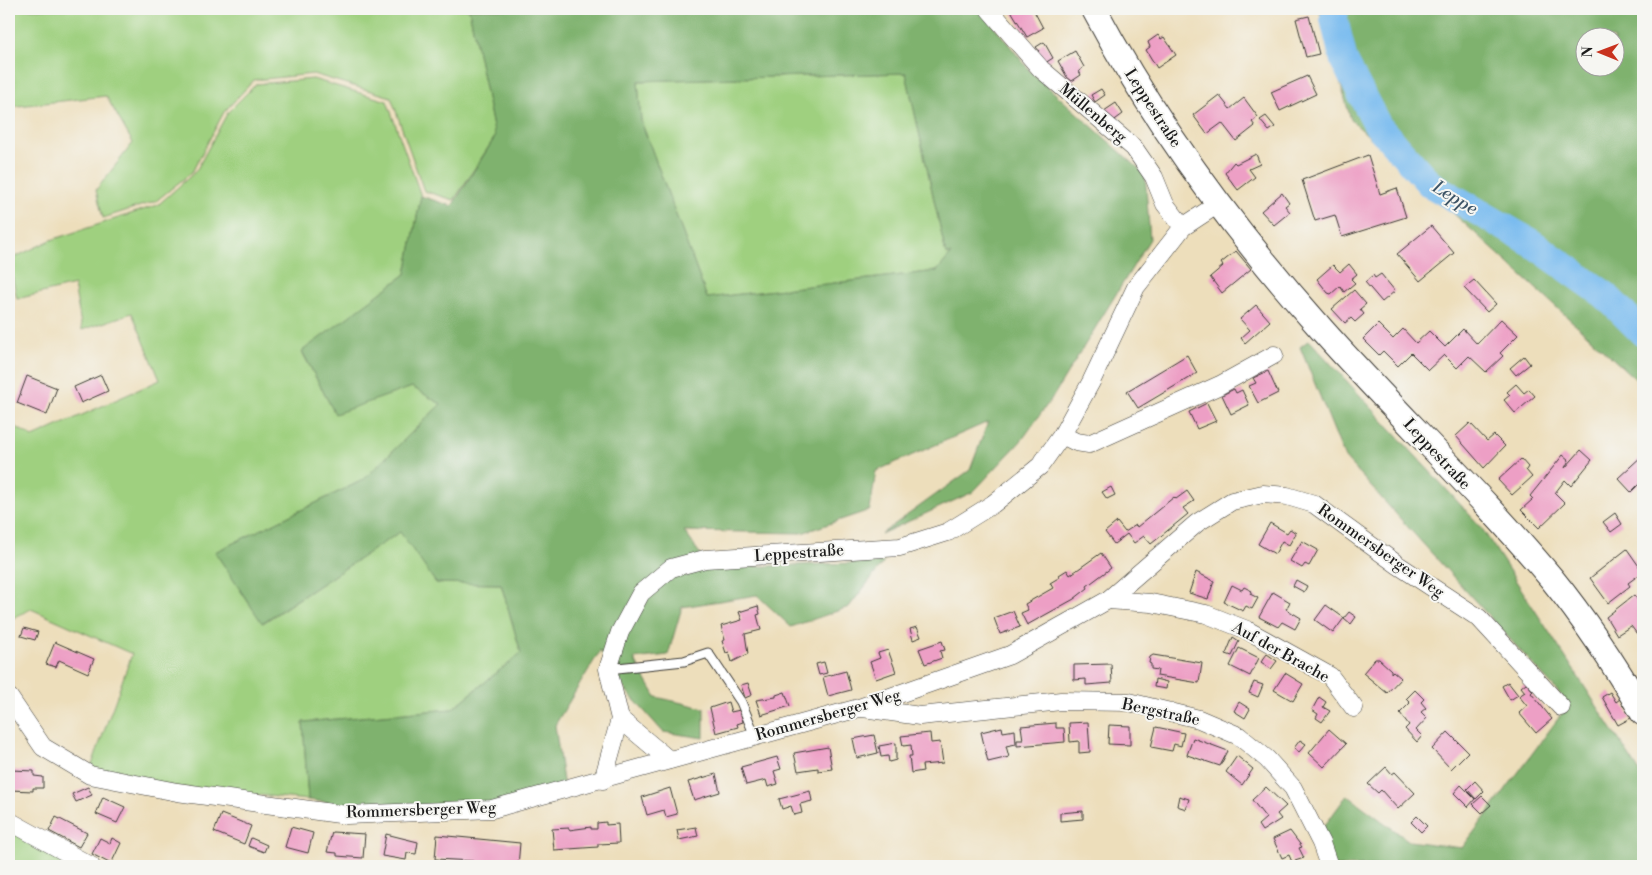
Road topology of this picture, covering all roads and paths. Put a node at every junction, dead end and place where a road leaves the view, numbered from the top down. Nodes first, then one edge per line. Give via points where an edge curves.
1 (989, 9) edge
2 (1094, 9) edge
3 (1218, 204) junction
4 (1183, 227) junction
5 (1274, 355) dead end
6 (1062, 435) junction
7 (1108, 600) junction
8 (608, 669) junction
9 (9, 697) edge
10 (1561, 707) dead end
11 (859, 708) junction
12 (1354, 708) dead end
13 (1643, 713) edge
14 (620, 719) junction
15 (755, 736) junction
16 (669, 760) junction
17 (603, 780) junction
18 (9, 822) edge
19 (91, 866) edge
20 (1329, 866) edge

1 - 4 street, Müllenberg via 1041,70 1134,148 1154,177 1165,204
2 - 3 main road, Leppestraße via 1152,108
3 - 4 street, Leppestraße
3 - 13 main road, Leppestraße via 1324,331 1551,579 1591,631
4 - 6 street, Leppestraße via 1136,287
5 - 6 street via 1220,385 1089,444
6 - 8 street, Leppestraße via 1040,466 993,504 948,532 900,547 705,559 671,568 641,593 620,632
7 - 10 street, Rommersberger Weg via 1197,523 1232,501 1263,494 1287,496 1314,504 1479,618
7 - 11 street, Rommersberger Weg via 1010,655
7 - 12 street, Auf der Brache via 1151,602 1206,614 1247,630 1330,676
8 - 14 street
8 - 15 lane via 684,661 708,653 741,702
9 - 17 street, Rommersberger Weg via 43,746 90,775 177,792 346,815 492,810
11 - 15 street, Rommersberger Weg
11 - 20 street, Bergstraße via 920,716 1060,701 1129,702 1199,718 1239,736 1267,759 1293,788
14 - 16 street
14 - 17 street
15 - 16 street, Rommersberger Weg
16 - 17 street, Rommersberger Weg
18 - 19 street

